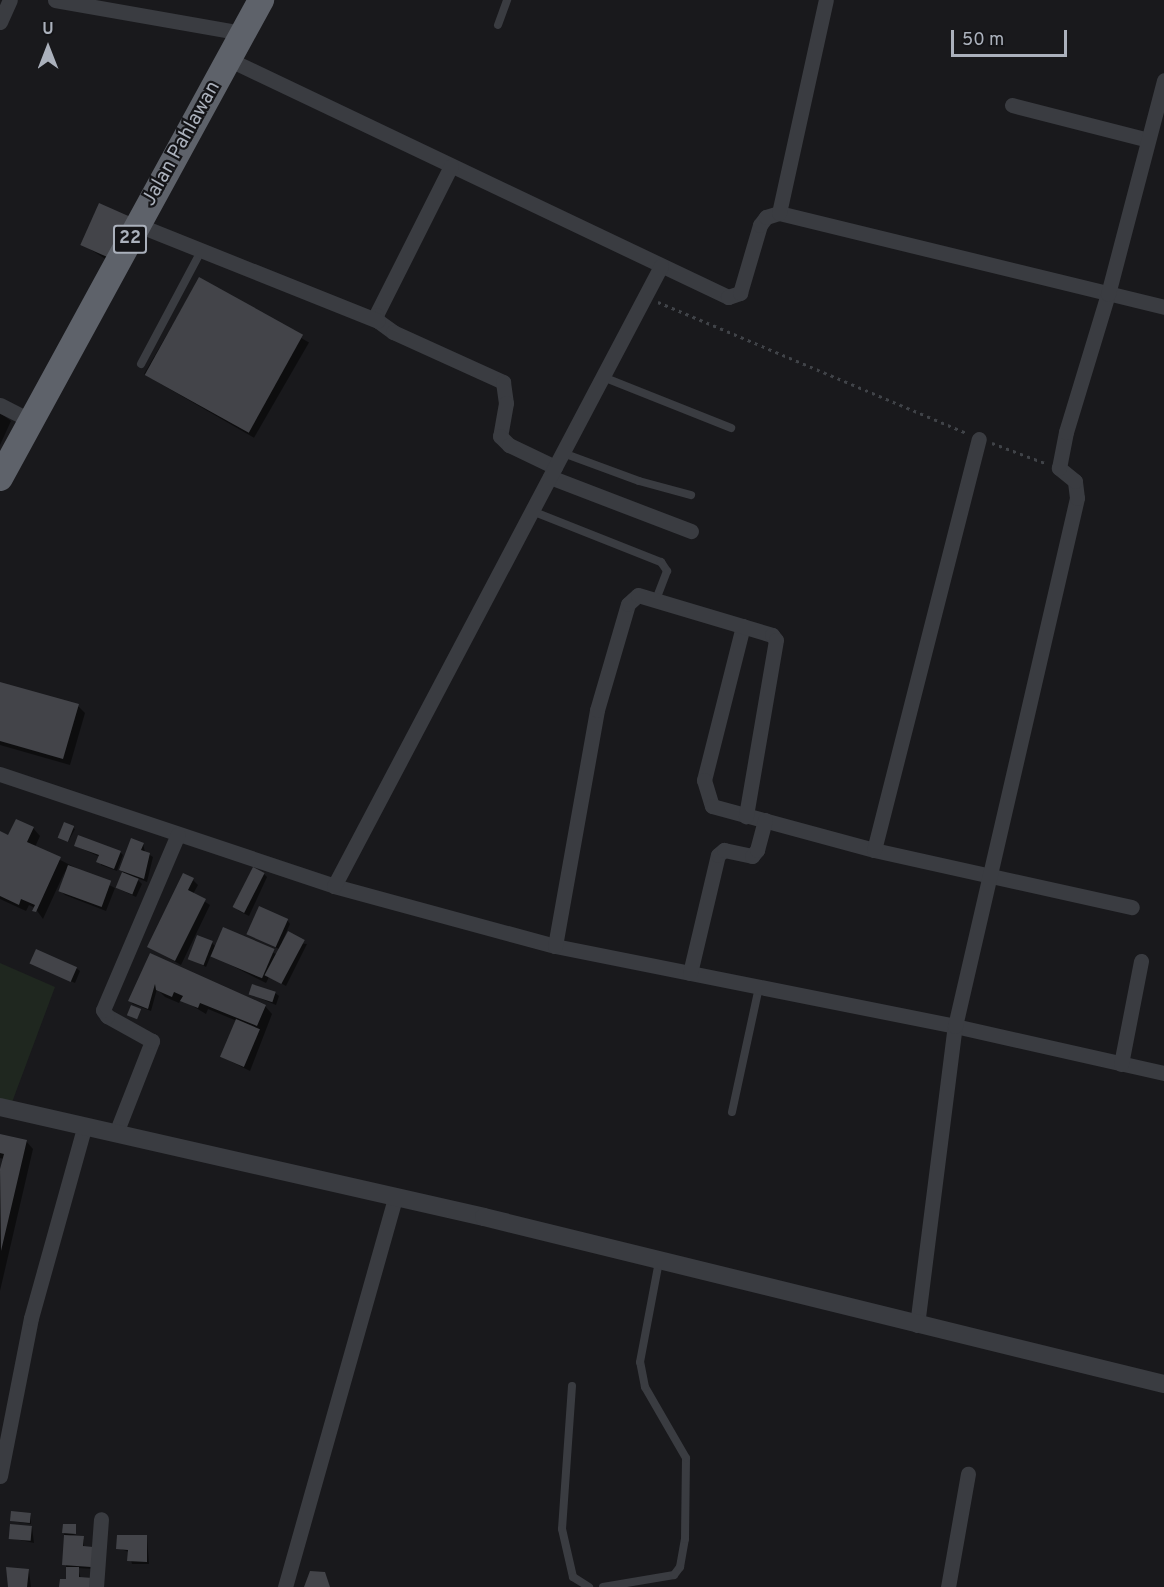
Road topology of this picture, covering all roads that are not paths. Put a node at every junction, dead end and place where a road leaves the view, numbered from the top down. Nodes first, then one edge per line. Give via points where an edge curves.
1 (10, 0) edge
2 (55, 0) edge
3 (261, 0) edge
4 (507, 0) edge
5 (826, 0) edge
6 (0, 22) edge
7 (498, 25) dead end
8 (243, 33) junction
9 (228, 59) junction
10 (1164, 80) edge
11 (1012, 105) dead end
12 (1148, 140) junction
13 (451, 166) junction
14 (779, 213) junction
15 (138, 225) junction
16 (201, 251) junction
17 (661, 266) junction
18 (1108, 294) junction
19 (1164, 307) edge
20 (378, 321) junction
21 (141, 364) dead end
22 (603, 377) junction
23 (0, 405) edge
24 (32, 421) junction
25 (731, 428) dead end
26 (979, 439) road end
27 (563, 453) junction
28 (553, 472) junction
29 (0, 478) edge
30 (691, 495) dead end
31 (532, 511) junction
32 (691, 531) dead end
33 (656, 599) junction
34 (742, 626) junction
35 (0, 774) edge
36 (746, 816) junction
37 (765, 820) junction
38 (178, 834) junction
39 (873, 850) junction
40 (990, 875) junction
41 (334, 886) junction
42 (1132, 907) dead end
43 (555, 946) junction
44 (1141, 961) dead end
45 (690, 973) junction
46 (759, 987) junction
47 (955, 1026) junction
48 (1121, 1064) junction
49 (1164, 1073) edge
50 (0, 1107) edge
51 (732, 1112) dead end
52 (85, 1125) junction
53 (116, 1134) junction
54 (395, 1197) junction
55 (659, 1261) junction
56 (917, 1325) junction
57 (1164, 1384) edge
58 (572, 1386) dead end
59 (968, 1474) dead end
60 (0, 1476) edge
61 (101, 1519) dead end
62 (96, 1587) edge
63 (285, 1587) edge
64 (589, 1587) edge
65 (603, 1587) edge
66 (948, 1587) edge

1 - 6 street
2 - 8 street
3 - 8 highway, Jalan Pahlawan / 22
4 - 7 lane
5 - 14 street
8 - 9 highway, Jalan Pahlawan / 22
9 - 13 street
9 - 15 highway, Jalan Pahlawan / 22
10 - 12 street
11 - 12 street
12 - 18 street
13 - 17 street
13 - 20 street via 376,315
14 - 17 street via 766,217 760,225 736,295 724,295
14 - 18 street
15 - 16 street
15 - 24 highway, Jalan Pahlawan / 22
16 - 20 street
16 - 21 lane
17 - 22 street
18 - 19 street
18 - 40 street via 1066,432 1059,468 1075,481 1077,498
20 - 28 street via 393,332 503,382 506,395 500,436
22 - 25 lane
22 - 27 street
23 - 24 street
24 - 29 highway, Jalan Pahlawan / 22
26 - 39 street
27 - 28 street
27 - 30 lane
28 - 31 street
28 - 32 street
31 - 33 lane via 661,562 667,571
31 - 41 street
33 - 34 street
33 - 43 street via 638,595 631,600 607,678
34 - 36 street via 772,634 778,648
34 - 36 street via 704,780 712,806
35 - 38 street
36 - 37 street
37 - 39 street
37 - 45 street via 752,856 724,850 718,855
38 - 41 street
38 - 53 street via 103,1010 152,1041
39 - 40 street
40 - 42 street
40 - 47 street
41 - 43 street
43 - 45 street
44 - 48 street
45 - 46 street
46 - 47 street
46 - 51 lane
47 - 48 street
47 - 56 street
48 - 49 street
50 - 52 street
52 - 53 street
52 - 60 street via 31,1318
53 - 54 street
54 - 55 street
54 - 63 street
55 - 56 street
55 - 65 lane via 640,1362 645,1387 686,1458 685,1539 680,1567 674,1575
56 - 57 street
58 - 64 lane via 562,1529 573,1577
59 - 66 street
61 - 62 street

